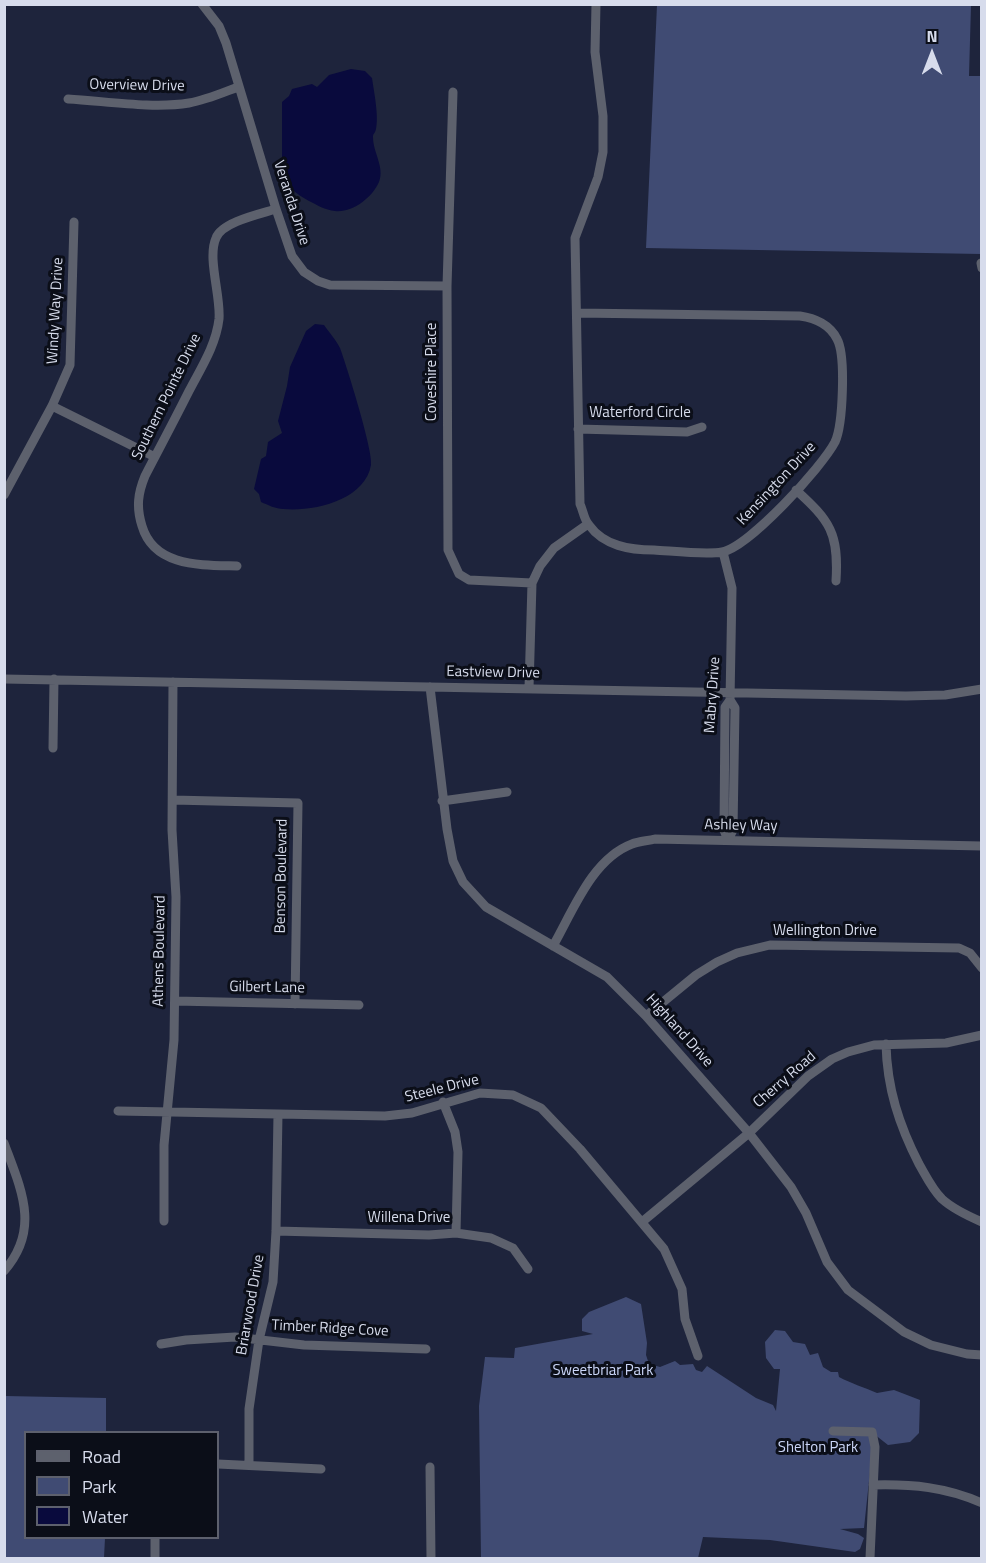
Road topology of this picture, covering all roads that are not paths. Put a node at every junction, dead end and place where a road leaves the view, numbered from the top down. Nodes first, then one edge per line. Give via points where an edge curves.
1 (202, 4) edge
2 (596, 4) edge
3 (238, 87) junction
4 (453, 92) dead end
5 (68, 99) dead end
6 (276, 209) junction
7 (74, 222) dead end
8 (447, 286) junction
9 (577, 314) junction
10 (52, 406) junction
11 (702, 427) dead end
12 (578, 429) junction
13 (155, 457) junction
14 (796, 490) junction
15 (4, 495) edge
16 (588, 524) junction
17 (723, 552) junction
18 (237, 566) dead end
19 (836, 581) dead end
20 (532, 583) junction
21 (4, 679) edge
22 (54, 679) junction
23 (173, 682) junction
24 (430, 687) junction
25 (530, 688) junction
26 (981, 689) edge
27 (729, 696) junction
28 (53, 748) dead end
29 (507, 792) dead end
30 (173, 800) junction
31 (442, 801) junction
32 (728, 840) junction
33 (981, 846) edge
34 (553, 946) junction
35 (981, 968) edge
36 (175, 1001) junction
37 (295, 1004) junction
38 (359, 1005) dead end
39 (646, 1016) junction
40 (981, 1035) edge
41 (886, 1044) junction
42 (444, 1102) junction
43 (118, 1111) dead end
44 (168, 1112) junction
45 (278, 1114) junction
46 (749, 1133) junction
47 (4, 1143) edge
48 (164, 1221) dead end
49 (642, 1222) junction
50 (981, 1222) edge
51 (276, 1231) junction
52 (456, 1233) junction
53 (528, 1269) dead end
54 (4, 1270) edge
55 (259, 1340) junction
56 (161, 1344) dead end
57 (426, 1349) dead end
58 (981, 1355) edge
59 (698, 1356) dead end
60 (833, 1431) dead end
61 (219, 1464) edge
62 (249, 1465) junction
63 (430, 1467) dead end
64 (321, 1468) dead end
65 (873, 1485) junction
66 (981, 1503) edge
67 (155, 1539) edge
68 (155, 1558) edge
69 (431, 1558) edge
70 (870, 1558) edge

1 - 3 street, Veranda Drive via 219,26
2 - 9 street via 595,52 603,152 575,238
3 - 5 street, Overview Drive via 189,103 161,105
3 - 6 street, Veranda Drive
4 - 8 street, Coveshire Place
6 - 8 street, Veranda Drive via 292,256 304,272 318,281 330,285
6 - 13 street, Southern Pointe Drive via 224,228 216,236 213,251 219,319 212,347
7 - 10 street, Windy Way Drive via 70,365
8 - 20 street, Coveshire Place via 448,550 459,574 469,580
9 - 12 street
9 - 14 street, Kensington Drive via 800,316 824,324 837,337 842,350 841,418 836,440
10 - 13 street
10 - 15 street, Windy Way Drive
11 - 12 street, Waterford Circle via 687,432
12 - 16 street via 580,504
13 - 18 street, Southern Pointe Drive via 138,495 145,536 154,548 170,558
14 - 17 street, Kensington Drive via 742,542
14 - 19 street via 822,514 832,534
16 - 17 street via 603,538 634,550
16 - 20 street via 554,548
17 - 27 street, Mabry Drive via 732,588
20 - 25 street
21 - 22 street, Eastview Drive
22 - 23 street, Eastview Drive
22 - 28 street
23 - 24 street, Eastview Drive
23 - 30 street, Athens Boulevard
24 - 25 street, Eastview Drive
24 - 31 street, Highland Drive
25 - 27 street, Eastview Drive
26 - 27 street, Eastview Drive via 926,696
27 - 32 street, Mabry Drive via 735,708 733,830
29 - 31 street
30 - 36 street, Athens Boulevard
30 - 37 street, Benson Boulevard via 298,803
31 - 34 street, Highland Drive via 453,861 464,882 486,907
32 - 33 street, Ashley Way
32 - 34 street, Ashley Way via 655,839 632,844 612,855 593,874
34 - 39 street, Highland Drive via 607,977
35 - 39 street, Wellington Drive via 970,953 959,948 771,945 717,962
36 - 37 street, Gilbert Lane
36 - 44 street, Athens Boulevard
37 - 38 street, Gilbert Lane
39 - 46 street, Highland Drive
40 - 41 street, Cherry Road via 946,1043
41 - 46 street, Cherry Road via 861,1047 832,1059 808,1076
41 - 50 street via 886,1069 897,1116 929,1183 941,1198
42 - 45 street, Steele Drive via 412,1113 385,1116
42 - 49 street, Steele Drive via 494,1093 513,1095 540,1108
42 - 52 street via 459,1152
43 - 44 street, Steele Drive
44 - 45 street, Steele Drive
44 - 48 street, Athens Boulevard
45 - 51 street, Briarwood Drive
46 - 49 street, Cherry Road
46 - 58 street, Highland Drive via 791,1187 827,1262 848,1290 904,1332 931,1345
47 - 54 street via 24,1198 26,1219 22,1242 14,1260
49 - 59 street, Steele Drive via 673,1267
51 - 52 street, Willena Drive
51 - 55 street, Briarwood Drive via 273,1282
52 - 53 street, Willena Drive via 490,1238 513,1248
55 - 56 street, Timber Ridge Cove via 236,1337
55 - 57 street, Timber Ridge Cove
55 - 62 street, Briarwood Drive via 249,1408
60 - 65 street via 872,1432
61 - 62 street
62 - 64 street
63 - 69 street
65 - 66 street via 939,1488
65 - 70 street
67 - 68 street

